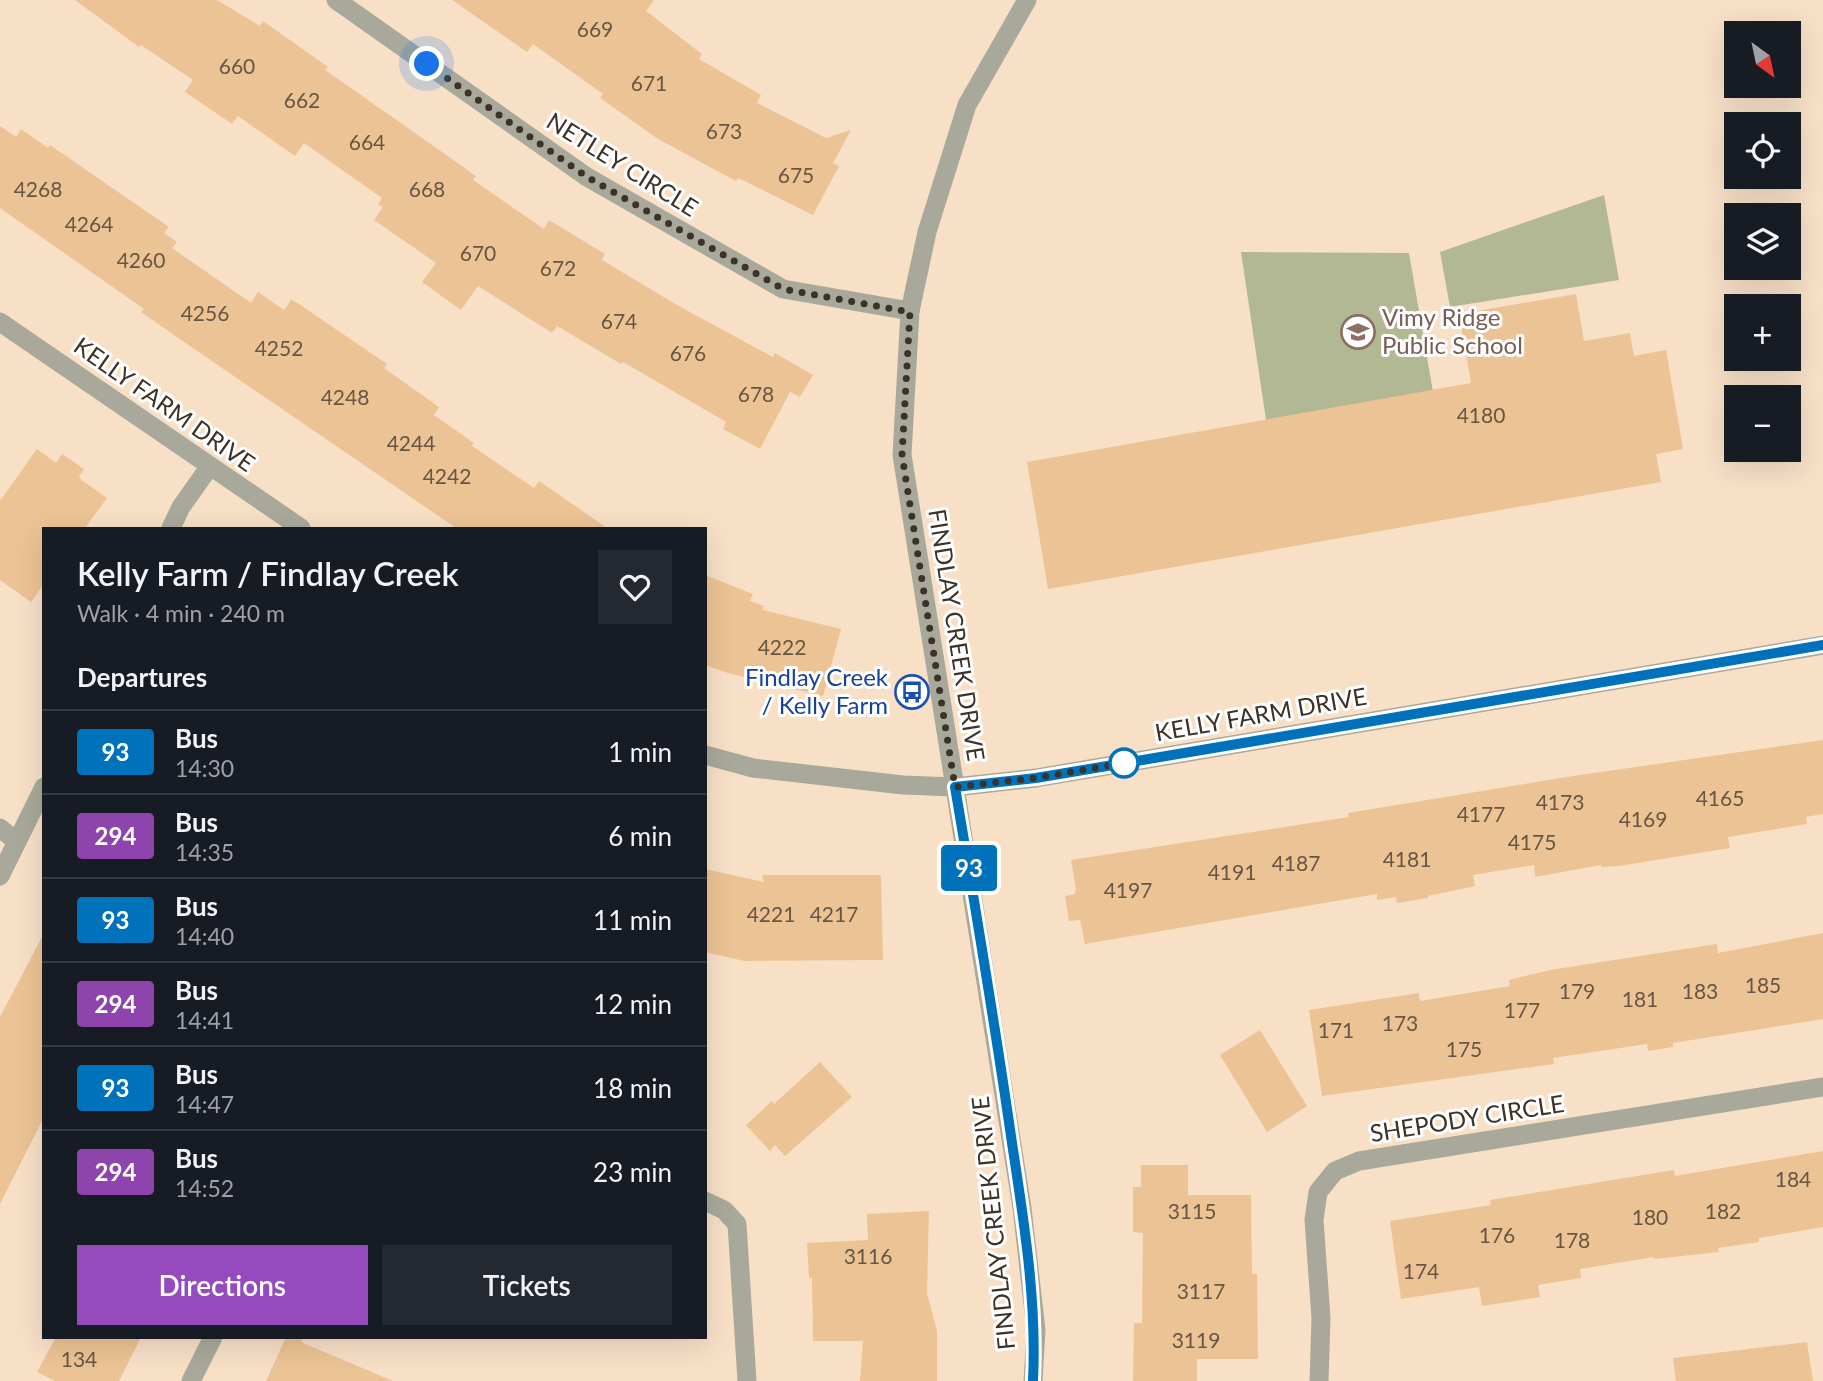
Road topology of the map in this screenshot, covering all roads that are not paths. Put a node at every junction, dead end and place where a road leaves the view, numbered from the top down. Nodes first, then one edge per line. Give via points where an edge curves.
1 (336, 0) edge
2 (1027, 0) edge
3 (910, 312) junction
4 (0, 322) edge
5 (210, 466) junction
6 (171, 527) edge
7 (300, 527) edge
8 (1823, 645) edge
9 (707, 756) edge
10 (955, 787) junction
11 (42, 790) edge
12 (0, 828) edge
13 (17, 842) junction
14 (0, 876) edge
15 (1823, 1087) edge
16 (707, 1202) edge
17 (212, 1339) edge
18 (191, 1381) edge
19 (747, 1381) edge
20 (1033, 1381) edge
21 (1319, 1381) edge

1 - 3 street, NETLEY CIRCLE via 587,177 783,289
2 - 3 street, FINDLAY CREEK DRIVE via 967,105 926,232
3 - 10 street, FINDLAY CREEK DRIVE via 902,455
4 - 5 street, KELLY FARM DRIVE
5 - 6 street
5 - 7 street, KELLY FARM DRIVE
8 - 10 street, KELLY FARM DRIVE via 1036,778
9 - 10 street, KELLY FARM DRIVE via 753,768
10 - 20 street, FINDLAY CREEK DRIVE via 1022,1208 1036,1330
11 - 13 street
12 - 13 street
13 - 14 street
15 - 21 street, SHEPODY CIRCLE via 1359,1161 1335,1171 1318,1192 1314,1220 1321,1318
16 - 19 street via 724,1210 737,1224
17 - 18 street

